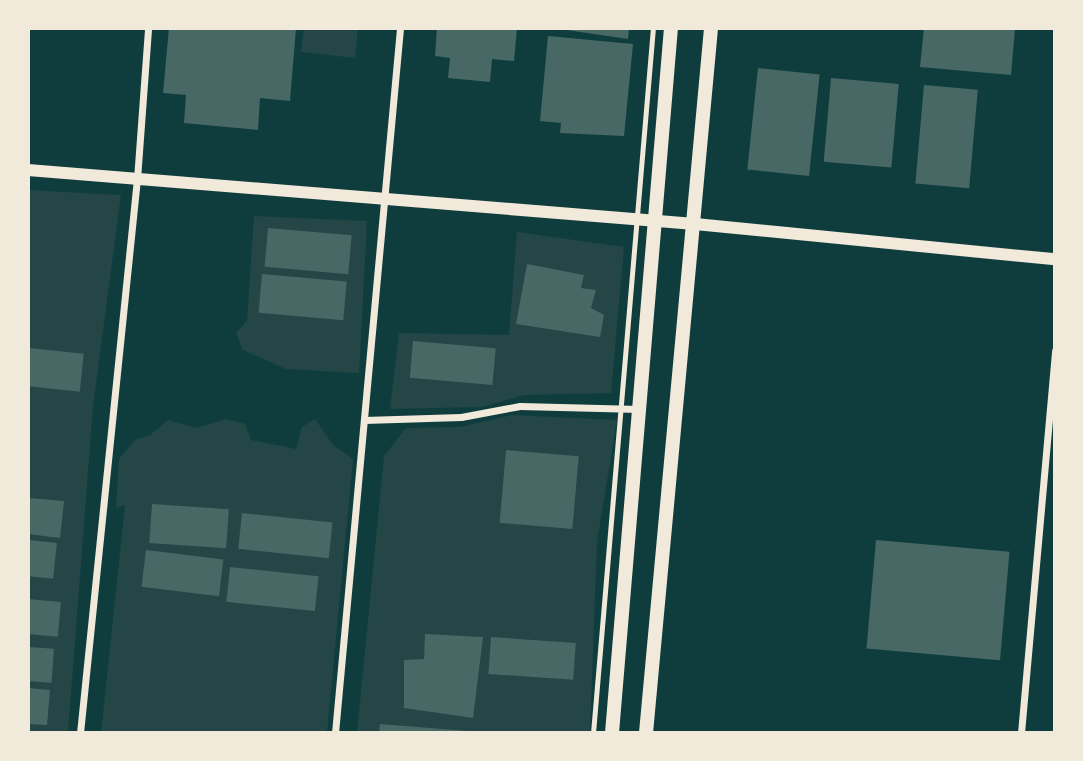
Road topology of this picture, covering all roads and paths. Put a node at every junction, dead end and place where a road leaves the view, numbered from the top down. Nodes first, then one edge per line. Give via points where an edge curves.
1 (148, 28) edge
2 (400, 28) edge
3 (653, 28) edge
4 (671, 28) edge
5 (711, 28) edge
6 (28, 170) edge
7 (137, 180) junction
8 (384, 200) junction
9 (635, 222) junction
10 (654, 223) junction
11 (695, 224) junction
12 (1055, 259) edge
13 (1055, 351) edge
14 (623, 409) junction
15 (639, 409) junction
16 (364, 420) junction
17 (80, 733) edge
18 (335, 733) edge
19 (593, 733) edge
20 (612, 733) edge
21 (646, 733) edge
22 (1021, 733) edge

1 - 7 street
2 - 8 street
3 - 9 lane
4 - 10 main road
5 - 11 main road
6 - 7 street
7 - 8 street
7 - 17 street
8 - 9 street
8 - 16 street
9 - 10 street
9 - 14 lane
10 - 11 street
10 - 15 main road
11 - 12 street
11 - 21 main road
13 - 22 street
14 - 15 street
14 - 16 street via 520,406 461,417
14 - 19 lane
15 - 20 main road
16 - 18 street

